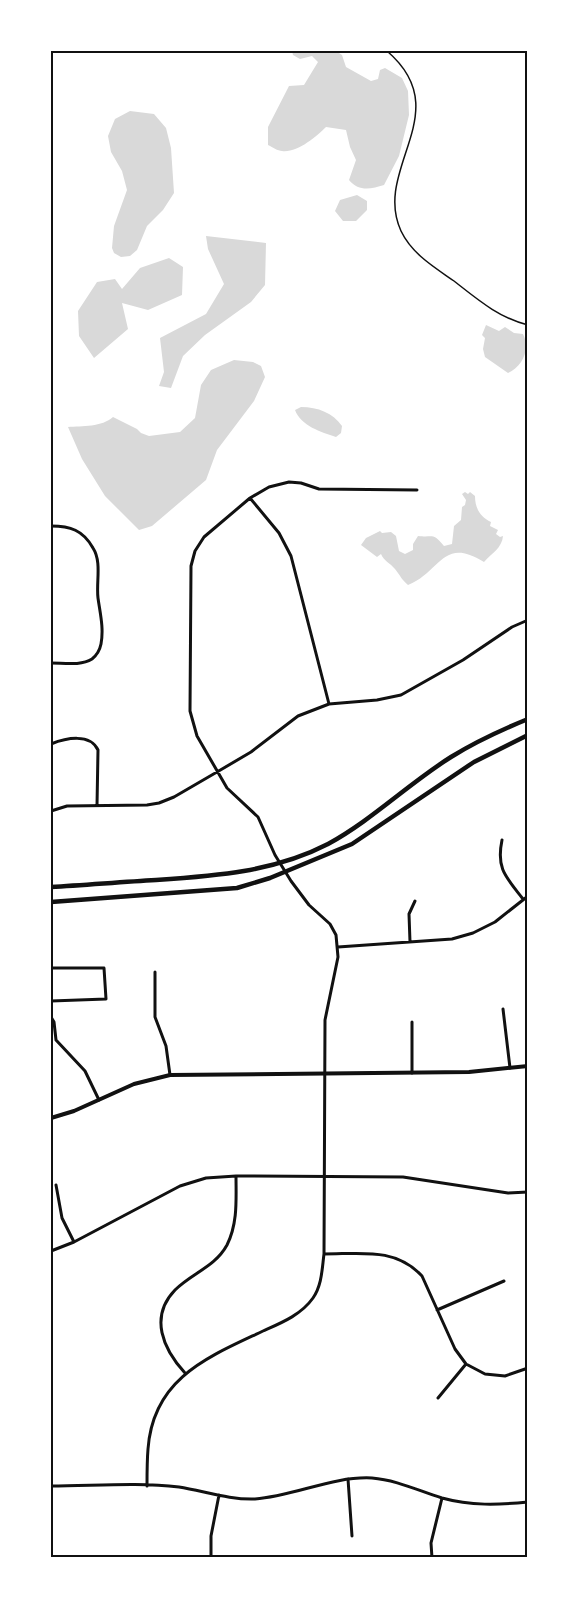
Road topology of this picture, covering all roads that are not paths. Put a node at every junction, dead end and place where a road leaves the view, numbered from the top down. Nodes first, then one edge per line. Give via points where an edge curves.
1 (417, 490) dead end
2 (250, 498) junction
3 (51, 526) edge
4 (528, 620) edge
5 (51, 663) edge
6 (329, 704) junction
7 (528, 719) edge
8 (528, 735) edge
9 (51, 744) edge
10 (217, 772) junction
11 (98, 806) junction
12 (51, 811) edge
13 (502, 840) dead end
14 (280, 862) junction
15 (286, 873) junction
16 (51, 887) edge
17 (528, 896) edge
18 (523, 899) junction
19 (415, 901) dead end
20 (51, 902) edge
21 (411, 942) junction
22 (338, 947) junction
23 (51, 968) edge
24 (154, 972) dead end
25 (51, 1001) edge
26 (503, 1009) dead end
27 (51, 1017) edge
28 (412, 1022) dead end
29 (528, 1066) edge
30 (510, 1068) junction
31 (324, 1073) junction
32 (412, 1073) junction
33 (170, 1075) junction
34 (99, 1100) junction
35 (51, 1118) edge
36 (236, 1176) junction
37 (324, 1176) junction
38 (56, 1185) dead end
39 (528, 1192) edge
40 (74, 1242) junction
41 (51, 1251) edge
42 (324, 1254) junction
43 (504, 1281) dead end
44 (437, 1310) junction
45 (466, 1364) junction
46 (528, 1368) edge
47 (184, 1373) junction
48 (438, 1398) dead end
49 (348, 1479) junction
50 (51, 1485) edge
51 (147, 1486) junction
52 (219, 1495) junction
53 (442, 1498) junction
54 (528, 1502) edge
55 (352, 1536) dead end
56 (211, 1558) edge
57 (432, 1558) edge

1 - 2 street via 319,489 289,482
2 - 6 street via 279,533 291,556
2 - 10 street via 204,537 191,566 190,711 197,736
3 - 5 street via 78,530 93,548 98,564 102,633 100,649 91,660
4 - 6 street via 400,694
6 - 10 street via 298,716
7 - 14 main road via 451,757 364,822 326,845
8 - 15 main road via 474,762 352,844
9 - 11 street via 63,739 95,743
10 - 11 street via 159,803
10 - 14 street via 227,788 258,817
11 - 12 street via 67,806
13 - 18 street via 500,862
14 - 15 street
14 - 16 main road via 251,872 210,877
15 - 20 main road via 237,888
15 - 22 street via 309,905 330,924
17 - 18 street
18 - 21 street via 495,922 473,933
19 - 21 street via 409,914
21 - 22 street
22 - 31 street via 325,1020
23 - 25 street via 104,968 106,999
24 - 33 street via 155,1017 166,1046
26 - 30 street
27 - 34 street via 56,1040 86,1071
28 - 32 street
29 - 30 street
30 - 32 street
31 - 32 street
31 - 33 street
31 - 37 street
33 - 34 street via 134,1084
34 - 35 street
36 - 37 street
36 - 40 street via 206,1178 180,1186
36 - 47 street via 236,1219 228,1243 211,1265 176,1289 163,1313 164,1345
37 - 39 street via 403,1177 508,1193
37 - 42 street
38 - 40 street via 62,1218
40 - 41 street
42 - 44 street via 382,1254 402,1259 422,1276
42 - 47 street via 320,1285 302,1310 208,1356
43 - 44 street
44 - 45 street
45 - 46 street via 484,1374 505,1376
45 - 48 street
47 - 51 street via 166,1394 153,1421
49 - 52 street via 255,1498
49 - 53 street via 391,1480
49 - 55 street
50 - 51 street
51 - 52 street
52 - 56 street
53 - 54 street via 492,1506
53 - 57 street via 431,1544

